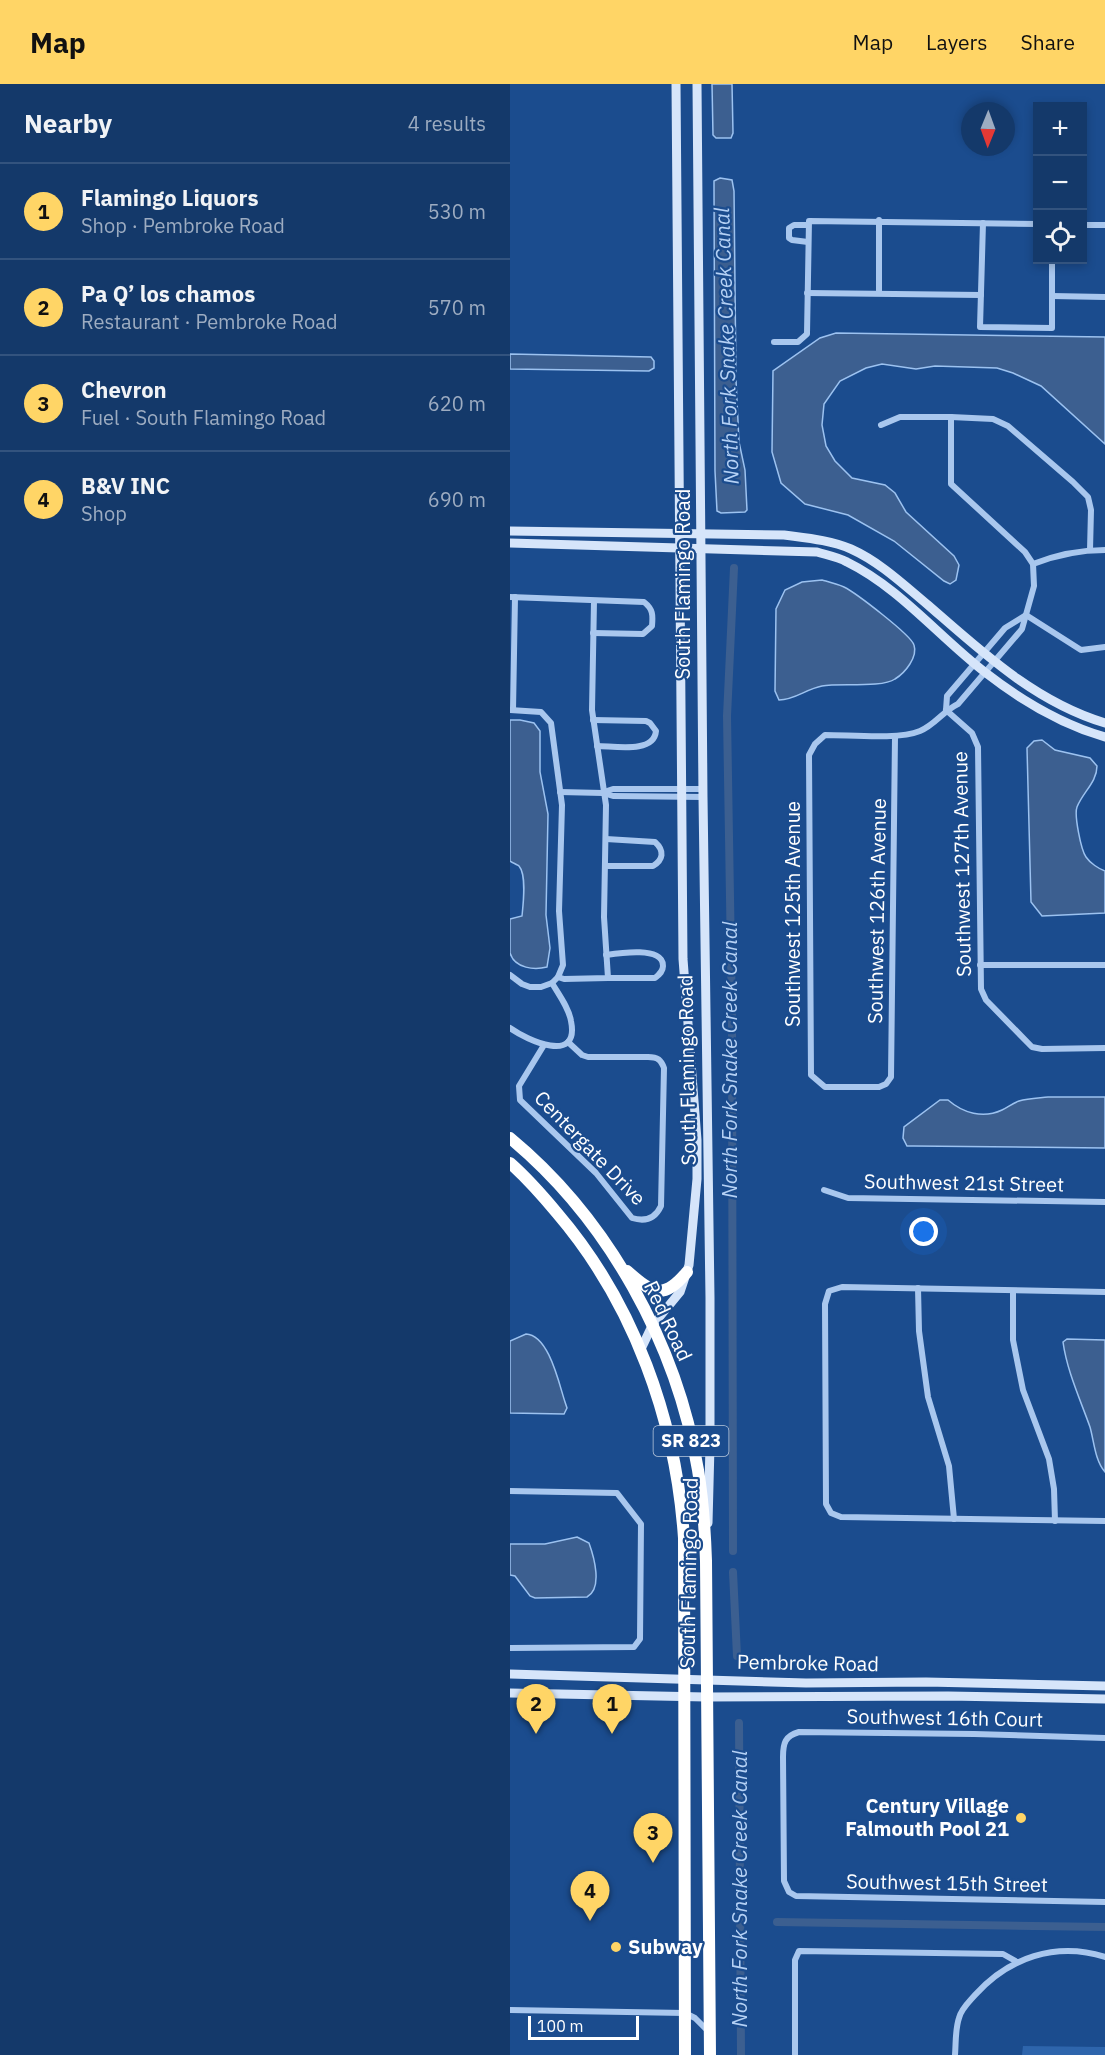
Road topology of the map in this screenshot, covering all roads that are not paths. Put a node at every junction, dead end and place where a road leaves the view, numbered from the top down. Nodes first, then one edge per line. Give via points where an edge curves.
1 (676, 84) edge
2 (697, 84) edge
3 (879, 220) junction
4 (809, 223) junction
5 (983, 223) junction
6 (1033, 224) edge
7 (1087, 225) edge
8 (1105, 225) edge
9 (808, 242) junction
10 (1052, 264) edge
11 (807, 293) junction
12 (879, 293) junction
13 (981, 295) junction
14 (1052, 296) junction
15 (1105, 297) edge
16 (774, 342) dead end
17 (951, 417) junction
18 (881, 425) dead end
19 (510, 531) edge
20 (702, 533) junction
21 (680, 534) junction
22 (510, 543) edge
23 (680, 547) junction
24 (702, 549) junction
25 (1090, 550) junction
26 (1105, 550) edge
27 (1033, 564) junction
28 (513, 597) edge
29 (594, 601) junction
30 (1026, 615) junction
31 (593, 633) junction
32 (1105, 646) edge
33 (984, 654) junction
34 (994, 662) junction
35 (975, 664) junction
36 (985, 672) junction
37 (512, 710) edge
38 (946, 710) junction
39 (593, 720) junction
40 (1105, 723) edge
41 (895, 737) junction
42 (1105, 737) edge
43 (597, 747) junction
44 (560, 792) junction
45 (603, 793) junction
46 (680, 793) junction
47 (703, 793) junction
48 (606, 839) junction
49 (605, 866) junction
50 (606, 955) junction
51 (980, 965) junction
52 (1105, 965) edge
53 (510, 975) edge
54 (558, 977) junction
55 (608, 978) junction
56 (552, 983) junction
57 (510, 1028) edge
58 (567, 1042) junction
59 (544, 1045) junction
60 (1105, 1048) edge
61 (819, 1084) joint
62 (510, 1138) edge
63 (510, 1163) edge
64 (824, 1190) dead end
65 (1105, 1202) edge
66 (619, 1266) junction
67 (687, 1272) junction
68 (918, 1287) junction
69 (1013, 1291) junction
70 (1105, 1292) edge
71 (652, 1326) junction
72 (641, 1349) junction
73 (510, 1491) edge
74 (954, 1519) junction
75 (1055, 1521) junction
76 (1105, 1521) edge
77 (706, 1561) junction
78 (684, 1608) joint
79 (510, 1648) edge
80 (510, 1674) edge
81 (685, 1679) junction
82 (706, 1680) junction
83 (996, 1683) junction
84 (1105, 1686) edge
85 (510, 1693) edge
86 (685, 1696) junction
87 (706, 1697) junction
88 (995, 1697) junction
89 (1105, 1700) edge
90 (1105, 1738) edge
91 (789, 1892) joint
92 (1105, 1902) edge
93 (1105, 1957) edge
94 (1017, 1962) junction
95 (510, 2010) edge
96 (685, 2013) junction
97 (710, 2034) junction
98 (685, 2055) edge
99 (710, 2055) edge
100 (795, 2055) edge
101 (955, 2055) edge

1 - 21 main road, South Flamingo Road
2 - 20 main road, South Flamingo Road
3 - 4 street
3 - 5 street
3 - 12 street
4 - 9 street
4 - 9 street via 791,226 788,235 792,240
5 - 6 street
5 - 13 street
7 - 8 street
9 - 11 street
10 - 14 street
11 - 12 street
11 - 16 street via 807,334 798,342
12 - 13 street
13 - 14 street via 980,327 1052,328
14 - 15 street
17 - 18 street via 900,417
17 - 25 street via 993,419 1008,426 1073,482 1088,498
17 - 27 street via 951,484 1025,552
19 - 21 main road
20 - 21 main road
20 - 24 main road, South Flamingo Road
20 - 33 main road via 784,535 819,539 851,549 885,569
21 - 23 main road, South Flamingo Road
22 - 23 main road
23 - 24 main road
23 - 46 main road, South Flamingo Road
24 - 35 main road via 817,552 845,561 877,579
24 - 47 main road, South Flamingo Road
25 - 26 street
25 - 27 street
27 - 30 street via 1034,586
28 - 29 street
28 - 37 street
29 - 31 street
29 - 31 street via 644,602 653,615 652,626 643,634
30 - 32 street via 1081,650
30 - 33 street via 1005,628
30 - 34 street via 1022,629
31 - 39 street
33 - 34 main road
33 - 35 street
34 - 36 street
34 - 40 main road via 1046,699
35 - 36 main road
35 - 38 street via 947,696
36 - 38 street via 958,704
36 - 42 main road via 1039,711
37 - 44 street via 542,712 551,723
38 - 41 street via 920,731
38 - 51 street, Southwest 127th Avenue via 972,733 978,747
39 - 43 street
39 - 43 street via 646,721 656,731 650,744 643,746
41 - 61 street, Southwest 126th Avenue via 891,1077 879,1087
41 - 61 street, Southwest 125th Avenue via 825,735 808,755 811,1075
43 - 45 street
44 - 45 street
44 - 54 street via 559,911 563,965
45 - 46 street
45 - 48 street
46 - 47 street
46 - 67 main road, South Flamingo Road via 683,959 697,1140 695,1218
47 - 77 main road, South Flamingo Road via 711,1446
48 - 49 street
48 - 49 street via 655,842 662,857 653,866
49 - 50 street
50 - 55 street
50 - 55 street via 650,952 662,957 663,963 655,978
51 - 52 street
51 - 60 street, Southwest 127th Avenue via 981,989 986,1000 1032,1047
53 - 56 street via 530,987
54 - 55 street
54 - 56 street
56 - 58 street via 571,1020
57 - 59 street
58 - 59 street
58 - 59 street, Centergate Drive via 588,1058 661,1060 661,1206 650,1219 632,1218 596,1173 520,1100 519,1086
62 - 66 highway, Red Road / SR 823 via 562,1188
63 - 72 highway, Red Road / SR 823 via 562,1218 598,1266
64 - 65 street, Southwest 21st Street via 848,1198
66 - 67 highway via 656,1292 668,1290
66 - 71 highway, Red Road / SR 823
67 - 71 main road, South Flamingo Road via 680,1292
68 - 69 street
68 - 74 street via 928,1397 949,1466
68 - 74 street via 842,1287 829,1291 825,1304 826,1504 831,1513 841,1517
69 - 70 street
69 - 75 street via 1013,1341 1023,1390 1049,1459
71 - 72 main road, South Flamingo Road
71 - 77 highway, Red Road / SR 823 via 678,1391 696,1458
72 - 78 highway, Red Road / SR 823 via 658,1395 676,1470 684,1538
73 - 79 street via 617,1493 641,1524 640,1639 634,1647
74 - 75 street
75 - 76 street
77 - 82 highway, South Flamingo Road / SR 823
78 - 81 highway, South Flamingo Road / SR 823
80 - 81 main road, Pembroke Road
81 - 82 main road, Pembroke Road
81 - 86 highway, South Flamingo Road / SR 823
82 - 83 main road, Pembroke Road
82 - 87 highway, South Flamingo Road / SR 823
83 - 84 main road, Pembroke Road
83 - 88 main road
85 - 86 main road, Pembroke Road
86 - 87 main road, Pembroke Road
86 - 96 highway, South Flamingo Road / SR 823
87 - 88 main road, Pembroke Road
87 - 97 highway, South Flamingo Road / SR 823
88 - 89 main road, Pembroke Road
90 - 91 street, Southwest 16th Court via 799,1732 783,1744 784,1881
91 - 92 street, Southwest 15th Street via 801,1897
93 - 94 street via 1048,1952
94 - 100 street via 998,1954 797,1953
94 - 101 street via 986,1983 964,2007 959,2016
95 - 96 street
96 - 97 street
96 - 98 highway, South Flamingo Road / SR 823
97 - 99 highway, South Flamingo Road / SR 823

